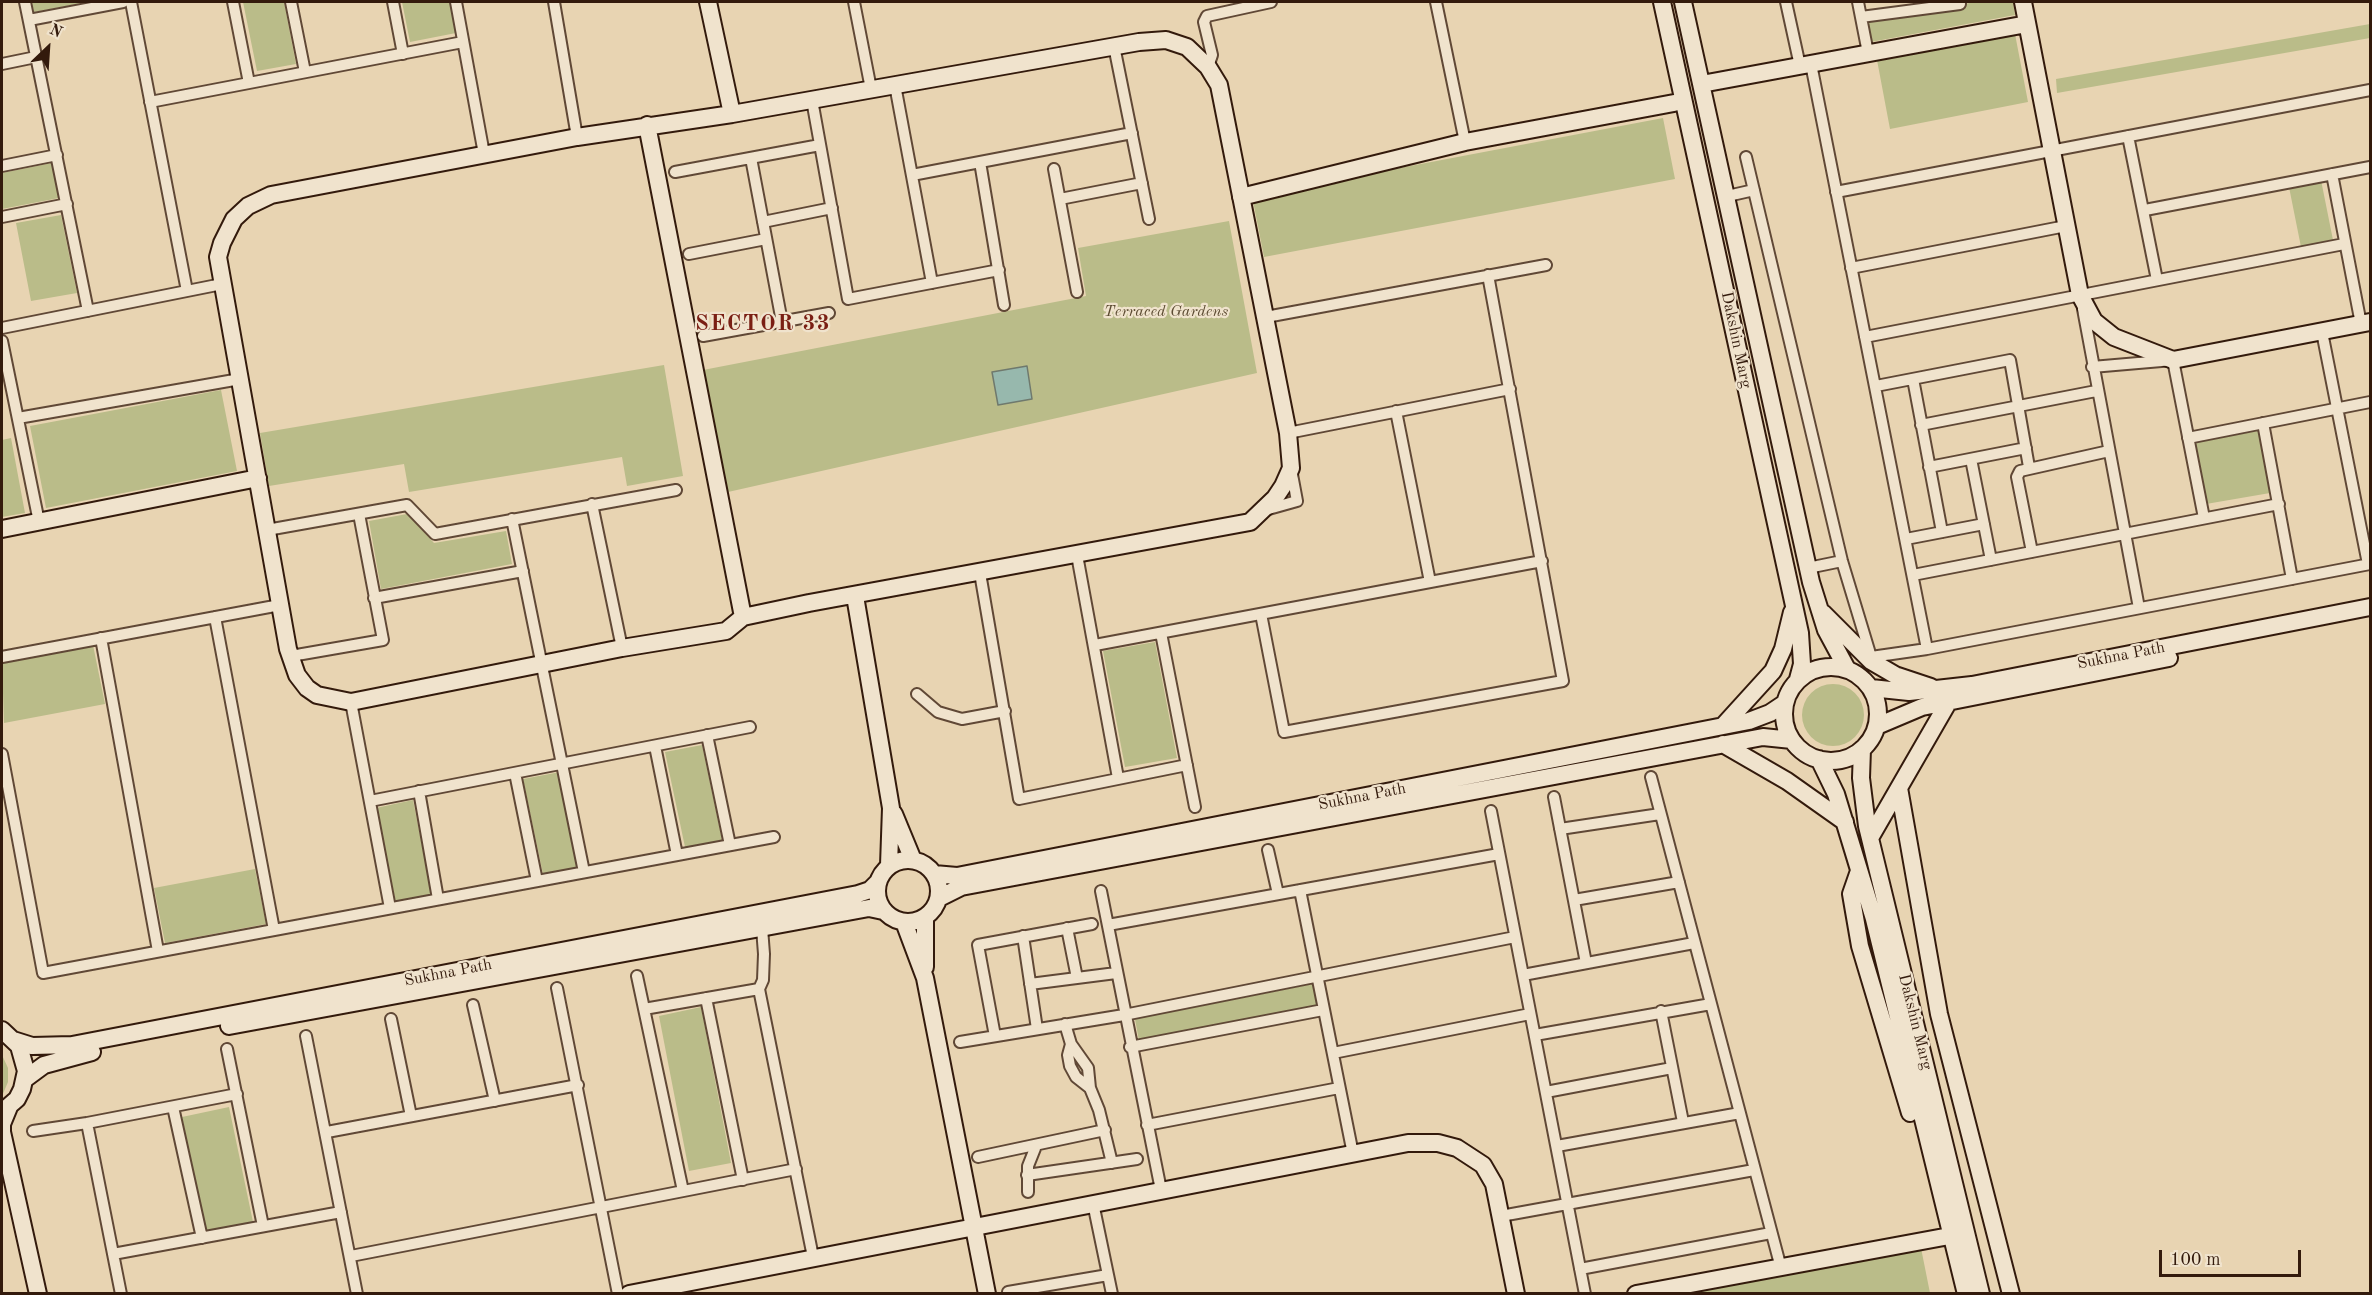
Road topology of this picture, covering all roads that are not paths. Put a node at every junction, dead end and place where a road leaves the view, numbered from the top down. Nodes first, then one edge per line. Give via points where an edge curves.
1 (25, 2) edge
2 (123, 2) edge
3 (131, 2) edge
4 (233, 2) edge
5 (291, 2) edge
6 (393, 2) edge
7 (456, 2) edge
8 (554, 2) edge
9 (708, 2) edge
10 (854, 2) edge
11 (1210, 2) edge
12 (1271, 2) edge
13 (1436, 2) edge
14 (1662, 2) edge
15 (1683, 2) edge
16 (1786, 2) edge
17 (1858, 2) edge
18 (2023, 2) edge
19 (1960, 4) dead end
20 (1213, 14) junction
21 (1861, 17) junction
22 (29, 20) junction
23 (2027, 24) junction
24 (463, 42) junction
25 (1114, 46) junction
26 (1868, 53) junction
27 (403, 54) junction
28 (36, 57) junction
29 (2, 64) edge
30 (1806, 65) junction
31 (1208, 67) junction
32 (305, 72) junction
33 (249, 83) junction
34 (1707, 83) dead end
35 (895, 85) junction
36 (870, 89) junction
37 (2370, 90) edge
38 (812, 100) junction
39 (150, 102) junction
40 (1674, 104) dead end
41 (732, 114) junction
42 (646, 125) junction
43 (1132, 133) junction
44 (2128, 136) junction
45 (577, 137) junction
46 (1465, 142) junction
47 (820, 145) junction
48 (2051, 151) junction
49 (484, 154) junction
50 (57, 155) junction
51 (1746, 157) dead end
52 (751, 158) junction
53 (980, 162) junction
54 (2, 166) edge
55 (2370, 167) edge
56 (1054, 169) dead end
57 (675, 172) dead end
58 (2331, 174) junction
59 (912, 175) junction
60 (1142, 183) junction
61 (1754, 190) junction
62 (1836, 192) junction
63 (1732, 195) dead end
64 (1241, 197) junction
65 (1060, 199) junction
66 (67, 204) junction
67 (832, 208) junction
68 (2145, 210) junction
69 (2, 217) edge
70 (1149, 219) dead end
71 (763, 222) junction
72 (2066, 226) junction
73 (766, 239) junction
74 (2344, 244) junction
75 (689, 254) dead end
76 (1546, 265) dead end
77 (1851, 268) junction
78 (999, 270) junction
79 (1488, 275) junction
80 (2157, 280) junction
81 (932, 283) junction
82 (222, 285) junction
83 (187, 291) junction
84 (1077, 292) dead end
85 (2081, 298) junction
86 (1005, 305) dead end
87 (88, 311) junction
88 (829, 314) dead end
89 (1266, 317) junction
90 (782, 322) junction
91 (2366, 323) edge
92 (2, 328) edge
93 (2322, 332) junction
94 (703, 336) dead end
95 (1865, 337) junction
96 (2, 341) edge
97 (2173, 360) junction
98 (2092, 367) junction
99 (240, 379) junction
100 (1913, 379) junction
101 (1876, 386) junction
102 (1510, 389) junction
103 (2096, 391) junction
104 (2370, 402) edge
105 (2018, 406) junction
106 (2337, 409) junction
107 (1396, 411) junction
108 (18, 418) junction
109 (2264, 423) junction
110 (1921, 425) junction
111 (1288, 433) junction
112 (2188, 438) junction
113 (2026, 448) junction
114 (2109, 451) junction
115 (1971, 459) junction
116 (1929, 467) junction
117 (2029, 467) junction
118 (258, 478) junction
119 (676, 490) dead end
120 (592, 504) junction
121 (2279, 504) junction
122 (359, 514) junction
123 (2204, 518) junction
124 (512, 519) junction
125 (39, 522) junction
126 (1984, 524) junction
127 (2, 529) edge
128 (267, 530) junction
129 (1942, 532) junction
130 (2125, 534) junction
131 (1906, 539) junction
132 (2032, 552) junction
133 (1077, 555) junction
134 (1991, 560) junction
135 (1542, 561) junction
136 (1842, 561) junction
137 (2369, 564) edge
138 (1808, 568) junction
139 (523, 570) junction
140 (980, 573) junction
141 (1913, 575) junction
142 (2292, 579) junction
143 (1430, 582) junction
144 (855, 596) junction
145 (374, 598) junction
146 (1794, 604) junction
147 (280, 605) junction
148 (2370, 607) edge
149 (1818, 608) junction
150 (2139, 608) junction
151 (1261, 614) junction
152 (215, 617) junction
153 (743, 617) junction
154 (2370, 619) edge
155 (1161, 633) junction
156 (101, 638) junction
157 (1095, 645) junction
158 (622, 648) junction
159 (1927, 649) junction
160 (291, 656) junction
161 (2, 657) edge
162 (542, 663) junction
163 (1847, 669) junction
164 (1798, 680) junction
165 (1871, 688) junction
166 (1937, 689) junction
167 (917, 694) dead end
168 (1949, 701) junction
169 (351, 702) junction
170 (1785, 703) junction
171 (1005, 711) junction
172 (1723, 726) junction
173 (1877, 726) junction
174 (750, 727) dead end
175 (707, 735) junction
176 (1792, 740) junction
177 (1723, 744) junction
178 (655, 746) junction
179 (1862, 749) junction
180 (2, 754) edge
181 (1819, 759) junction
182 (563, 764) junction
183 (1186, 765) junction
184 (515, 773) junction
185 (1651, 777) dead end
186 (1118, 778) junction
187 (1899, 788) junction
188 (419, 791) junction
189 (1554, 797) dead end
190 (370, 801) junction
191 (1195, 807) dead end
192 (891, 808) junction
193 (1491, 811) dead end
194 (1660, 814) junction
195 (1845, 822) junction
196 (1560, 829) junction
197 (774, 837) dead end
198 (1870, 838) junction
199 (730, 845) junction
200 (1268, 850) dead end
201 (1499, 854) junction
202 (677, 855) junction
203 (913, 860) junction
204 (889, 866) junction
205 (1859, 871) junction
206 (584, 872) junction
207 (934, 874) junction
208 (537, 881) junction
209 (878, 882) junction
210 (1678, 882) junction
211 (1300, 890) junction
212 (1101, 891) dead end
213 (1278, 894) junction
214 (939, 898) junction
215 (438, 899) junction
216 (1575, 900) junction
217 (390, 908) junction
218 (883, 911) junction
219 (925, 917) junction
220 (904, 922) junction
221 (1092, 924) dead end
222 (1108, 925) junction
223 (762, 928) junction
224 (1067, 928) junction
225 (274, 930) junction
226 (1023, 936) junction
227 (1515, 937) junction
228 (1694, 944) junction
229 (158, 951) junction
230 (1586, 963) junction
231 (1116, 973) junction
232 (1523, 975) junction
233 (637, 976) dead end
234 (1317, 976) junction
235 (925, 978) junction
236 (1077, 978) junction
237 (1030, 984) junction
238 (557, 988) dead end
239 (759, 989) junction
240 (706, 998) junction
241 (1711, 1004) junction
242 (473, 1005) dead end
243 (644, 1009) junction
244 (1323, 1010) junction
245 (1661, 1011) junction
246 (1124, 1014) junction
247 (1530, 1014) junction
248 (391, 1019) dead end
249 (1065, 1024) junction
250 (1037, 1029) junction
251 (7, 1035) edge
252 (1535, 1035) junction
253 (306, 1036) dead end
254 (995, 1036) junction
255 (960, 1042) dead end
256 (1130, 1047) junction
257 (227, 1049) dead end
258 (1333, 1053) junction
259 (1672, 1068) junction
260 (25, 1079) junction
261 (578, 1085) junction
262 (1340, 1088) junction
263 (1546, 1092) junction
264 (237, 1094) junction
265 (495, 1101) junction
266 (173, 1107) junction
267 (5, 1109) edge
268 (1740, 1113) junction
269 (411, 1116) junction
270 (1683, 1122) junction
271 (87, 1124) junction
272 (1147, 1125) junction
273 (1105, 1130) junction
274 (33, 1131) dead end
275 (327, 1132) junction
276 (1036, 1146) junction
277 (1557, 1146) junction
278 (1353, 1154) junction
279 (978, 1157) dead end
280 (1137, 1159) dead end
281 (1112, 1163) junction
282 (796, 1169) junction
283 (1754, 1170) junction
284 (1027, 1175) junction
285 (743, 1180) junction
286 (2, 1181) edge
287 (1161, 1190) junction
288 (683, 1191) junction
289 (1028, 1192) dead end
290 (1093, 1203) junction
291 (1568, 1204) junction
292 (601, 1207) junction
293 (341, 1212) junction
294 (1501, 1216) junction
295 (263, 1226) junction
296 (973, 1226) junction
297 (1771, 1233) junction
298 (1944, 1237) junction
299 (202, 1238) junction
300 (113, 1254) junction
301 (351, 1256) junction
302 (813, 1257) junction
303 (1780, 1268) junction
304 (1580, 1269) junction
305 (1108, 1275) junction
306 (1008, 1292) dead end
307 (29, 1293) edge
308 (39, 1293) edge
309 (121, 1293) edge
310 (357, 1293) edge
311 (618, 1293) edge
312 (629, 1293) edge
313 (987, 1293) edge
314 (1112, 1293) edge
315 (1516, 1293) edge
316 (1585, 1293) edge
317 (1636, 1293) edge
318 (1958, 1293) edge
319 (1966, 1293) edge
320 (1981, 1293) edge
321 (2011, 1293) edge

1 - 22 street
2 - 22 street
3 - 39 street
4 - 33 street
5 - 32 street
6 - 27 street
7 - 24 street
8 - 45 street
9 - 41 main road
10 - 36 street
11 - 20 street
12 - 20 street
13 - 46 street
14 - 146 main road, Dakshin Marg
15 - 138 main road, Dakshin Marg
16 - 30 street
17 - 21 street
18 - 23 main road
19 - 21 street
20 - 31 street via 1204,22 1212,55
21 - 26 street
22 - 28 street
23 - 26 main road
23 - 48 main road
24 - 27 street
24 - 49 street
25 - 31 main road via 1166,40 1187,47
25 - 35 main road
25 - 43 street
26 - 30 main road
27 - 32 street
28 - 29 street
28 - 50 street
30 - 34 main road
30 - 62 street
31 - 64 main road via 1219,85
32 - 33 street
33 - 39 street
35 - 36 main road
35 - 59 street
36 - 38 main road
37 - 44 street
38 - 41 main road
38 - 47 street
39 - 83 street
40 - 46 main road
41 - 42 main road
42 - 45 main road
42 - 153 main road
43 - 53 street
43 - 60 street
44 - 48 street
44 - 68 street
45 - 49 main road
46 - 64 main road
47 - 52 street
47 - 67 street
48 - 62 street
48 - 72 main road
49 - 82 main road via 271,195 248,206 234,219 222,243 218,257
50 - 54 street
50 - 66 street
51 - 61 street
52 - 57 street
52 - 71 street
53 - 59 street
53 - 78 street
55 - 58 street
56 - 65 street
58 - 68 street
58 - 74 street
59 - 81 street
60 - 65 street
60 - 70 street
61 - 63 street
61 - 136 street
62 - 77 street
64 - 89 main road
65 - 84 street
66 - 69 street
66 - 87 street
67 - 71 street
67 - 81 street via 848,299
68 - 80 street
71 - 73 street
72 - 77 street
72 - 85 main road
73 - 75 street
73 - 90 street
74 - 80 street
74 - 91 street
76 - 79 street
77 - 95 street
78 - 81 street
78 - 86 street
79 - 89 street
79 - 102 street
80 - 85 street
82 - 83 street
82 - 99 main road
83 - 87 street
85 - 95 street
85 - 97 main road via 2094,321 2114,337
85 - 98 street
87 - 92 street
88 - 90 street
89 - 111 main road
90 - 94 street
91 - 93 main road
93 - 97 main road
93 - 106 street
95 - 101 street
96 - 108 street
97 - 98 street
97 - 112 street
98 - 103 street
99 - 108 street
99 - 118 main road
100 - 101 street
100 - 105 street via 2010,360
100 - 110 street
101 - 131 street
102 - 107 street
102 - 135 street
103 - 105 street
103 - 114 street
104 - 106 street
105 - 110 street
105 - 113 street
106 - 109 street
106 - 137 street
107 - 111 street
107 - 143 street
108 - 125 street
109 - 112 street
109 - 121 street
110 - 116 street
111 - 133 main road via 1291,468 1275,498 1250,522
112 - 123 street
113 - 115 street
113 - 117 street
114 - 117 street
114 - 130 street
115 - 116 street
115 - 126 street
116 - 129 street
117 - 132 street via 2017,477
118 - 125 main road
118 - 128 main road
119 - 120 street
120 - 124 street
120 - 158 street
121 - 123 street
121 - 142 street
122 - 124 street via 406,505 435,534
122 - 128 street
122 - 145 street
123 - 130 street
124 - 139 street
125 - 127 main road
126 - 129 street
126 - 134 street
128 - 147 main road
129 - 131 street
130 - 132 street
130 - 150 street
131 - 141 street
132 - 134 street
133 - 140 main road
133 - 157 street
134 - 141 street
135 - 143 street
135 - 151 street via 1563,681 1284,732
136 - 138 street
136 - 159 street via 1871,657
137 - 142 street
138 - 149 main road, Dakshin Marg
139 - 145 street
139 - 162 street
140 - 144 main road
140 - 171 street
141 - 159 street
142 - 150 street
143 - 151 street
144 - 153 main road
144 - 192 main road
145 - 160 street via 382,640
146 - 164 main road, Dakshin Marg via 1802,663
146 - 172 main road via 1783,649 1773,670
147 - 152 street
147 - 160 main road
148 - 166 main road, Sukhna Path
149 - 163 main road, Dakshin Marg
149 - 166 main road via 1871,661 1895,675
150 - 159 street
151 - 155 street
152 - 156 street
152 - 225 street
153 - 158 main road via 726,631
154 - 168 main road, Sukhna Path
155 - 157 street
155 - 183 street
156 - 161 street
156 - 229 street
157 - 186 street
158 - 162 main road
160 - 169 main road via 297,675 307,688 325,698
162 - 169 main road
162 - 182 street
163 - 164 main road via 1821,668
163 - 165 main road
164 - 170 main road
165 - 166 main road, Sukhna Path via 1909,692
165 - 173 main road via 1878,711
167 - 171 street via 938,712 962,719
168 - 173 main road, Sukhna Path via 1896,716
168 - 187 main road
169 - 190 street
170 - 172 main road, Sukhna Path via 1759,717
170 - 176 main road
171 - 186 street via 1019,799
172 - 207 main road, Sukhna Path via 957,876
173 - 179 main road
174 - 175 street
175 - 178 street
175 - 199 street
176 - 177 main road, Sukhna Path via 1763,737
176 - 181 main road
177 - 195 main road via 1787,781
177 - 214 main road, Sukhna Path via 962,887
178 - 182 street
178 - 202 street
179 - 181 main road via 1848,758
179 - 198 main road, Dakshin Marg
180 - 229 street via 43,973
181 - 195 main road, Dakshin Marg
182 - 184 street
182 - 206 street
183 - 186 street
183 - 191 street
184 - 188 street
184 - 208 street
185 - 194 street
187 - 198 main road
187 - 321 main road via 1939,1014
188 - 190 street
188 - 215 street
189 - 196 street
190 - 217 street
192 - 203 main road
192 - 204 main road
193 - 201 street
194 - 196 street
194 - 210 street
195 - 205 main road, Dakshin Marg
196 - 216 street
197 - 199 street
198 - 320 main road, Dakshin Marg
199 - 202 street
200 - 213 street
201 - 211 street
201 - 227 street
202 - 206 street
203 - 204 main road via 900,860
203 - 207 main road
204 - 209 main road
205 - 298 main road via 1851,894 1860,946 1905,1091
205 - 319 main road, Dakshin Marg
206 - 208 street
207 - 214 main road
208 - 215 street
209 - 218 main road via 877,898
209 - 251 main road, Sukhna Path via 858,894 72,1045 32,1046
210 - 216 street
210 - 228 street
211 - 213 street
211 - 234 street
212 - 222 street
213 - 222 street
214 - 219 main road
215 - 217 street
216 - 230 street
217 - 225 street
218 - 220 main road
218 - 223 main road, Sukhna Path via 869,908
219 - 220 main road
219 - 235 main road
220 - 235 main road
221 - 224 street
222 - 231 street
223 - 239 street via 763,980
223 - 260 main road, Sukhna Path via 74,1055 44,1065
224 - 226 street
224 - 236 street
225 - 229 street
226 - 237 street
226 - 254 street via 981,943 977,948
227 - 232 street
227 - 234 street
228 - 230 street
228 - 241 street
230 - 232 street
231 - 236 street
231 - 246 street
232 - 247 street
233 - 243 street
234 - 244 street
234 - 246 street
235 - 296 main road
236 - 237 street
237 - 250 street
238 - 261 street
239 - 240 street
239 - 282 street
240 - 243 street
240 - 285 street
241 - 245 street
241 - 268 street
242 - 265 street
243 - 288 street
244 - 256 street
244 - 258 street
245 - 252 street
245 - 259 street
246 - 249 street
246 - 256 street
247 - 252 street
247 - 258 street
248 - 269 street
249 - 250 street
249 - 273 street via 1071,1044 1070,1066 1090,1088
250 - 254 street
251 - 260 main road via 25,1062
252 - 263 street
253 - 275 street
254 - 255 street
256 - 272 street
257 - 264 street
258 - 262 street
259 - 263 street
259 - 270 street
260 - 267 main road via 22,1089
261 - 265 street
261 - 292 street
262 - 272 street
262 - 278 street
263 - 277 street
264 - 266 street
264 - 295 street
265 - 269 street
266 - 271 street
266 - 299 street
267 - 308 main road via 2,1132
268 - 270 street
268 - 283 street
269 - 275 street
270 - 277 street
271 - 274 street
271 - 300 street
272 - 287 street
273 - 276 street
273 - 281 street
275 - 293 street
276 - 279 street
276 - 284 street
277 - 291 street
278 - 287 main road
278 - 294 main road via 1408,1143 1438,1143 1457,1148 1483,1165 1494,1184
280 - 281 street
281 - 284 street
282 - 285 street
282 - 302 street
283 - 291 street
283 - 297 street
284 - 289 street
285 - 288 street
286 - 307 main road
287 - 290 main road
288 - 292 street
290 - 296 main road
290 - 305 street
291 - 294 street
291 - 304 street
292 - 301 street
292 - 311 street
293 - 295 street
293 - 301 street
294 - 315 main road
295 - 299 street
296 - 302 main road
296 - 313 main road
297 - 303 street
297 - 304 street
298 - 303 main road
298 - 318 main road
299 - 300 street
300 - 309 street
301 - 310 street
302 - 312 main road
303 - 317 main road
304 - 316 street
305 - 306 street
305 - 314 street

